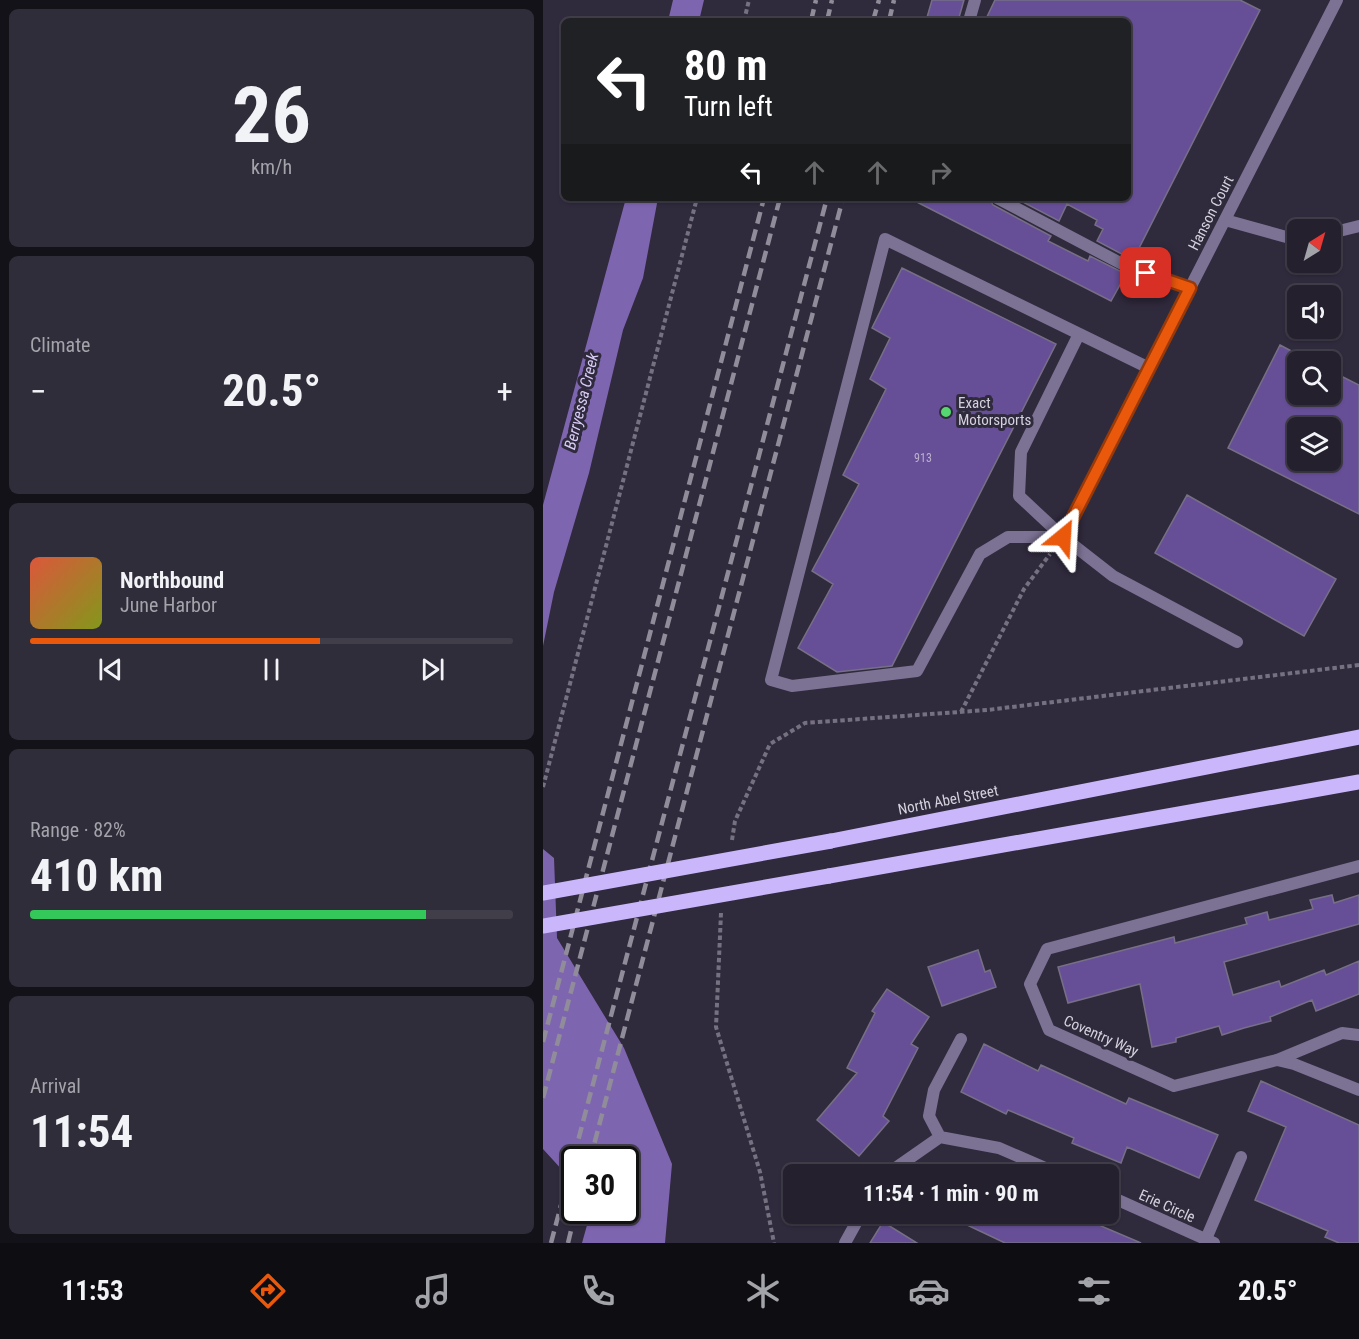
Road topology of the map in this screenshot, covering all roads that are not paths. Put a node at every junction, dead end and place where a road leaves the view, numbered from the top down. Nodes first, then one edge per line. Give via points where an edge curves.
1 (975, 0) edge
2 (1337, 0) edge
3 (970, 18) edge
4 (1003, 201) edge
5 (1225, 220) junction
6 (1359, 226) edge
7 (1341, 230) edge
8 (1287, 237) edge
9 (1190, 288) junction
10 (1079, 334) junction
11 (1149, 368) junction
12 (1063, 537) junction
13 (1237, 642) dead end
14 (1359, 737) edge
15 (1359, 782) edge
16 (1359, 866) edge
17 (543, 893) edge
18 (543, 926) edge
19 (1359, 1035) edge
20 (961, 1039) dead end
21 (1277, 1060) junction
22 (1359, 1090) edge
23 (941, 1137) junction
24 (1241, 1157) dead end
25 (902, 1164) edge
26 (1036, 1164) edge
27 (1119, 1200) edge
28 (855, 1224) edge
29 (1210, 1241) edge
30 (845, 1243) edge

1 - 3 street
2 - 5 street, Hanson Court
4 - 9 street via 1124,265
5 - 8 street
5 - 9 street, Hanson Court
6 - 7 street
9 - 11 street, Hanson Court
10 - 11 street
10 - 12 street via 1021,452 1019,496
10 - 12 street via 885,239 771,680 792,686 917,671 979,554 1008,537
11 - 12 street, Hanson Court
12 - 13 street via 1113,576
14 - 17 main road, North Abel Street, bridge via 831,841
15 - 18 main road, bridge
16 - 21 street, Coventry Way via 1047,949 1030,984 1049,1030 1174,1086
19 - 21 street, Coventry Way via 1343,1033
20 - 23 street via 934,1090 929,1116
21 - 22 street
23 - 25 street
23 - 26 street via 999,1148
24 - 29 street
27 - 29 street, Erie Circle
28 - 30 street

